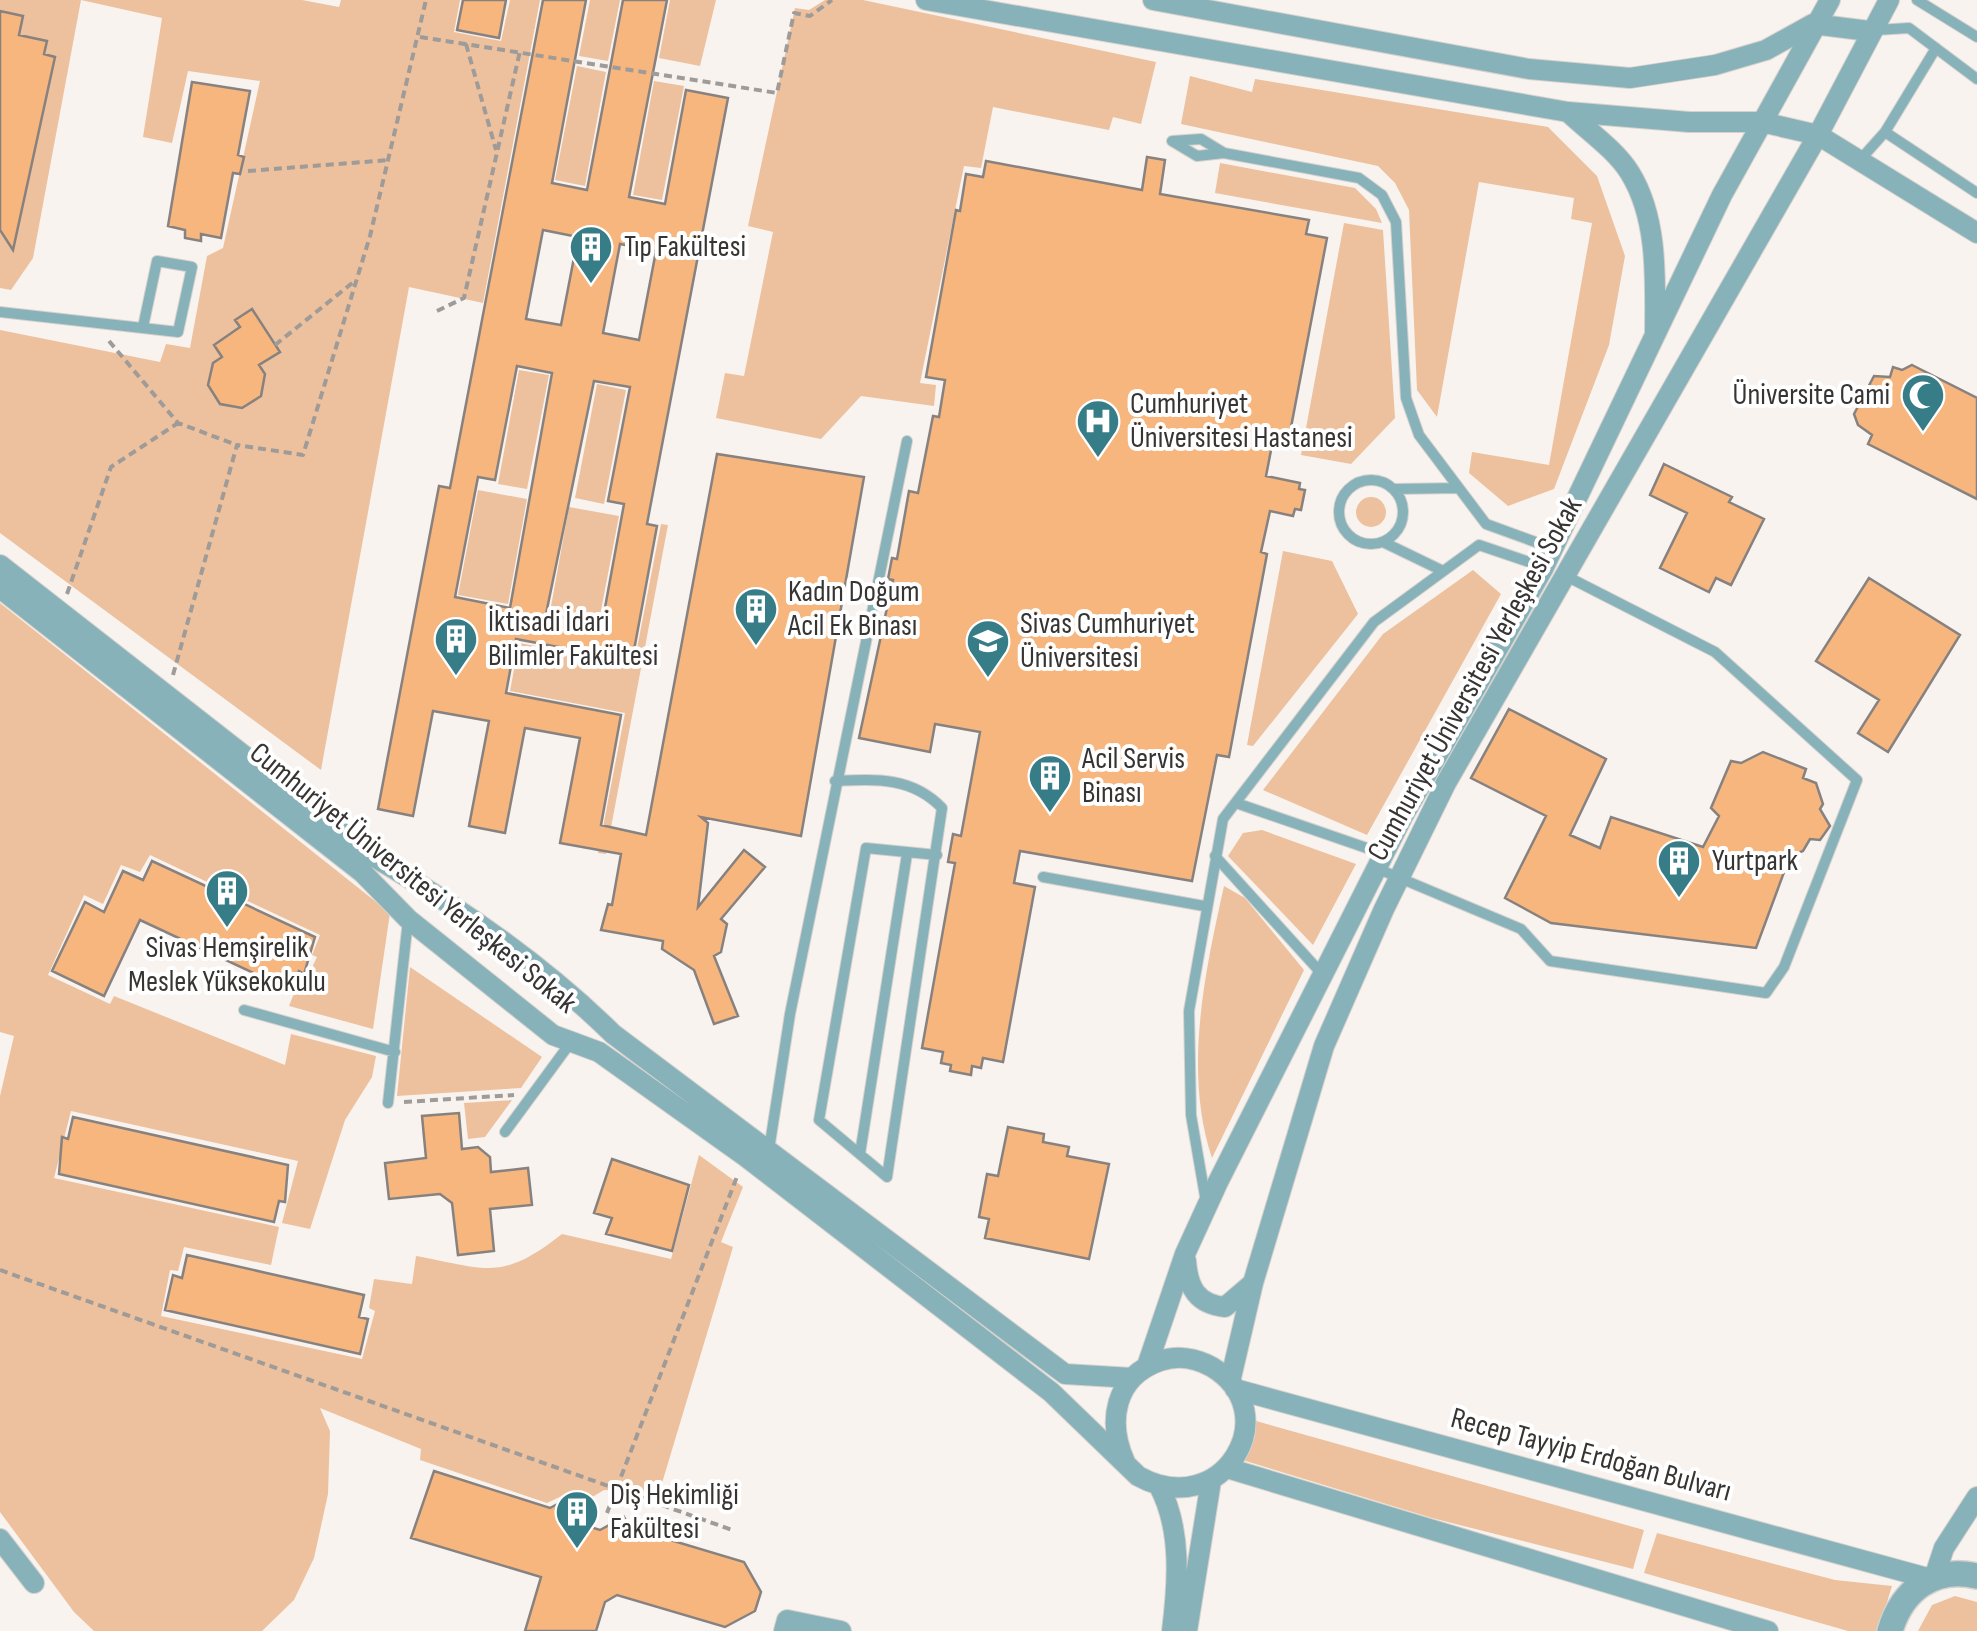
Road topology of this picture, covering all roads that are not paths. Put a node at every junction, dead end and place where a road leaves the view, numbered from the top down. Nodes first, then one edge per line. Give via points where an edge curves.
1 (926, 0) edge
2 (1153, 0) edge
3 (1830, 0) edge
4 (1889, 0) edge
5 (1917, 0) edge
6 (1813, 24) junction
7 (1870, 31) junction
8 (1977, 36) edge
9 (1936, 48) junction
10 (1977, 79) edge
11 (1568, 112) junction
12 (1761, 122) junction
13 (1885, 132) junction
14 (1818, 135) junction
15 (1224, 153) dead end
16 (1860, 160) junction
17 (1977, 194) edge
18 (1977, 233) edge
19 (0, 312) edge
20 (143, 327) junction
21 (1655, 340) junction
22 (906, 441) dead end
23 (1459, 488) junction
24 (1393, 489) junction
25 (1383, 542) junction
26 (1548, 558) junction
27 (0, 564) edge
28 (1443, 571) junction
29 (1565, 576) junction
30 (0, 588) edge
31 (836, 780) junction
32 (1236, 803) junction
33 (907, 854) junction
34 (937, 856) junction
35 (1215, 856) junction
36 (1380, 861) junction
37 (1400, 876) junction
38 (1043, 877) dead end
39 (1204, 906) junction
40 (408, 919) junction
41 (1324, 976) junction
42 (244, 1010) dead end
43 (571, 1042) junction
44 (394, 1052) junction
45 (388, 1103) road end
46 (505, 1132) dead end
47 (769, 1150) junction
48 (860, 1154) junction
49 (1207, 1206) junction
50 (1185, 1254) junction
51 (1254, 1283) junction
52 (1139, 1372) junction
53 (1232, 1385) junction
54 (1125, 1462) junction
55 (1219, 1475) junction
56 (1159, 1486) junction
57 (1977, 1496) edge
58 (0, 1539) edge
59 (1977, 1576) edge
60 (1933, 1578) junction
61 (34, 1583) dead end
62 (784, 1631) edge
63 (841, 1631) edge
64 (1172, 1631) edge
65 (1187, 1631) edge
66 (1768, 1631) edge
67 (1890, 1631) edge

1 - 11 street
2 - 6 street, Cumhuriyet Üniversitesi Yerleşkesi Sokak via 1529,68 1630,78 1766,50
3 - 6 street, Cumhuriyet Üniversitesi Yerleşkesi Sokak
4 - 7 street, Cumhuriyet Üniversitesi Yerleşkesi Sokak
5 - 8 lane
6 - 7 street
6 - 12 street, Cumhuriyet Üniversitesi Yerleşkesi Sokak
7 - 9 lane via 1909,28
7 - 14 street, Cumhuriyet Üniversitesi Yerleşkesi Sokak
9 - 10 lane
9 - 13 lane
11 - 12 street
11 - 21 street, Cumhuriyet Üniversitesi Yerleşkesi Sokak via 1629,172 1646,212 1655,265
12 - 14 street
12 - 21 street, Cumhuriyet Üniversitesi Yerleşkesi Sokak
13 - 16 lane
13 - 17 lane
14 - 16 street
14 - 29 street, Cumhuriyet Üniversitesi Yerleşkesi Sokak
15 - 23 lane via 1359,178 1388,204 1396,222 1406,398 1418,435
16 - 18 street
19 - 20 lane
20 - 20 lane via 178,332 192,267 157,261
21 - 26 street, Cumhuriyet Üniversitesi Yerleşkesi Sokak
22 - 31 lane
23 - 24 lane
23 - 26 lane via 1486,524
24 - 25 lane via 1402,504 1401,522
24 - 25 lane via 1377,480 1359,482 1344,494 1339,511 1349,536 1365,544
25 - 28 lane
26 - 28 lane via 1479,545
26 - 36 street, Cumhuriyet Üniversitesi Yerleşkesi Sokak
27 - 47 street, Cumhuriyet Üniversitesi Yerleşkesi Sokak via 374,858 429,889 573,994 613,1034
28 - 32 lane via 1374,622
29 - 37 street, Cumhuriyet Üniversitesi Yerleşkesi Sokak
29 - 37 lane via 1715,652 1856,780 1784,967 1766,993 1550,961 1521,928
30 - 40 street, Cumhuriyet Üniversitesi Yerleşkesi Sokak via 363,873
31 - 34 lane via 922,787 942,808
31 - 47 lane
32 - 35 lane via 1223,820
32 - 36 lane
33 - 34 lane
33 - 48 lane
33 - 48 lane via 866,848 819,1120
34 - 48 lane via 887,1176
35 - 39 lane
35 - 41 lane
36 - 37 lane
36 - 41 street, Cumhuriyet Üniversitesi Yerleşkesi Sokak
37 - 51 street, Cumhuriyet Üniversitesi Yerleşkesi Sokak via 1324,1046
38 - 39 lane
39 - 49 lane via 1188,1011 1191,1115
40 - 43 street, Cumhuriyet Üniversitesi Yerleşkesi Sokak
40 - 44 lane
41 - 49 street, Cumhuriyet Üniversitesi Yerleşkesi Sokak
42 - 44 lane
43 - 46 lane
43 - 54 street, Cumhuriyet Üniversitesi Yerleşkesi Sokak via 599,1052 746,1156 1051,1392
44 - 45 lane
47 - 52 street, Cumhuriyet Üniversitesi Yerleşkesi Sokak via 1065,1374
49 - 50 street, Cumhuriyet Üniversitesi Yerleşkesi Sokak
50 - 51 street via 1188,1282 1210,1305 1225,1306
50 - 52 street, Cumhuriyet Üniversitesi Yerleşkesi Sokak
51 - 53 street, Cumhuriyet Üniversitesi Yerleşkesi Sokak
52 - 53 street, Cumhuriyet Üniversitesi Yerleşkesi Sokak via 1186,1358 1206,1363
52 - 54 street, Cumhuriyet Üniversitesi Yerleşkesi Sokak via 1119,1397 1114,1419
53 - 55 street, Cumhuriyet Üniversitesi Yerleşkesi Sokak via 1245,1430
53 - 60 street, Recep Tayyip Erdoğan Bulvarı
54 - 56 street, Cumhuriyet Üniversitesi Yerleşkesi Sokak
55 - 56 street via 1192,1488
55 - 65 street, Cumhuriyet Üniversitesi Yerleşkesi Sokak
55 - 66 street
56 - 64 street via 1176,1542
57 - 60 street
58 - 61 street
59 - 60 street
60 - 67 street via 1908,1594
62 - 63 street via 787,1620

